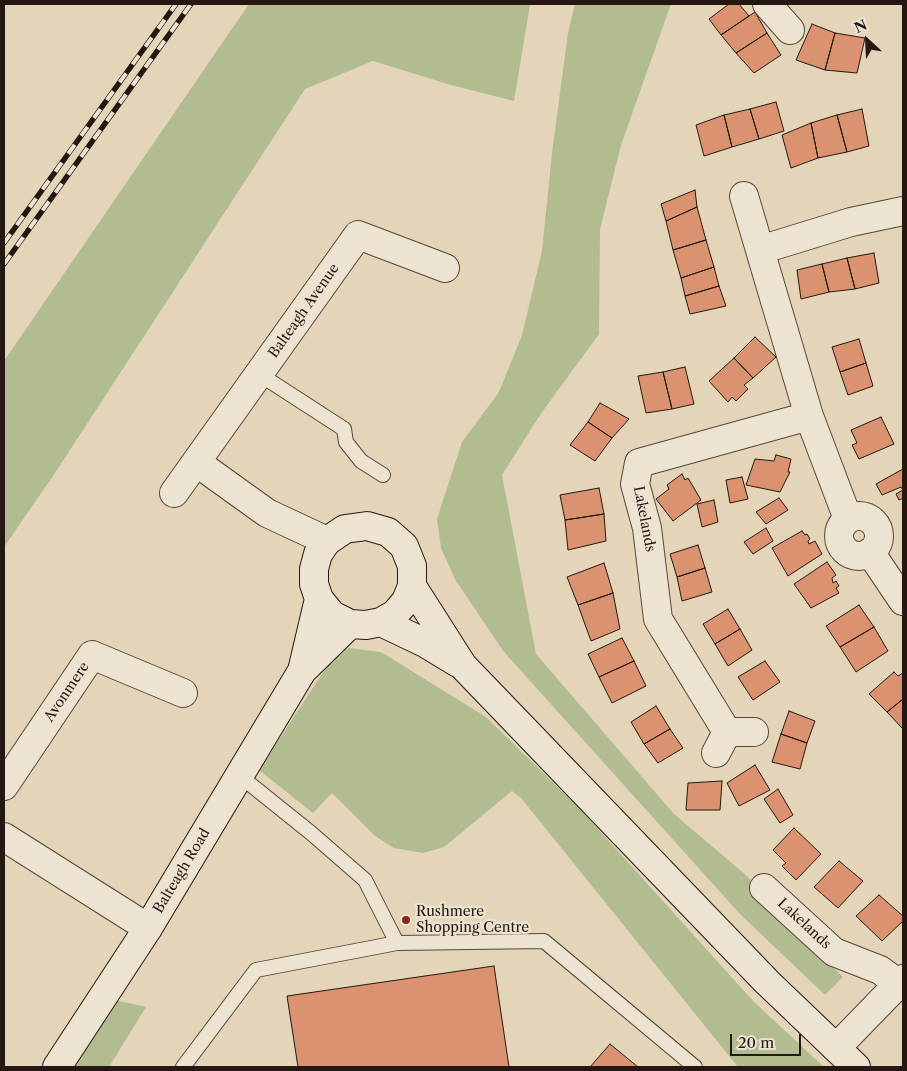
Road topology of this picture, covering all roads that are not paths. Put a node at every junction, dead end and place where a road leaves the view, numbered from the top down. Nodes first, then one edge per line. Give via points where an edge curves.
1 (744, 196) dead end
2 (903, 211) edge
3 (760, 250) junction
4 (445, 268) dead end
5 (259, 374) junction
6 (809, 416) junction
7 (196, 462) junction
8 (383, 475) dead end
9 (174, 493) dead end
10 (327, 541) junction
11 (412, 586) junction
12 (319, 599) junction
13 (903, 600) edge
14 (381, 622) junction
15 (350, 624) junction
16 (464, 666) junction
17 (302, 671) junction
18 (183, 693) dead end
19 (754, 732) dead end
20 (240, 776) junction
21 (4, 786) edge
22 (4, 837) edge
23 (764, 888) dead end
24 (148, 928) junction
25 (398, 943) junction
26 (902, 983) edge
27 (836, 1048) junction
28 (57, 1067) edge
29 (183, 1067) edge
30 (695, 1067) edge
31 (856, 1067) edge

1 - 3 street
2 - 3 street via 851,222
3 - 6 street
4 - 5 street, Balteagh Avenue via 358,236
5 - 7 street, Balteagh Avenue
5 - 8 lane via 344,429 346,442 361,462
6 - 13 street via 848,519 861,516 873,522 878,541 870,552
6 - 19 street, Lakelands via 639,464 635,484 647,528 658,619 721,742
7 - 9 street, Balteagh Avenue
7 - 10 street via 267,513
10 - 11 street via 345,528 367,526 388,532 404,546 412,566
10 - 12 street via 318,554 314,569
11 - 14 street via 406,601 395,614
11 - 16 street
12 - 15 street via 332,615
12 - 17 street, Balteagh Road
14 - 15 street
14 - 16 street
15 - 17 street, Balteagh Road
16 - 27 street via 767,982
17 - 20 street, Balteagh Road
18 - 21 street, Avonmere via 92,655
20 - 24 street, Balteagh Road
20 - 25 lane via 365,880
22 - 24 street
23 - 26 street, Lakelands via 834,952 880,970
24 - 28 street, Balteagh Road
25 - 29 lane via 256,970
25 - 30 lane via 544,941
26 - 27 street, Lakelands
27 - 31 street

